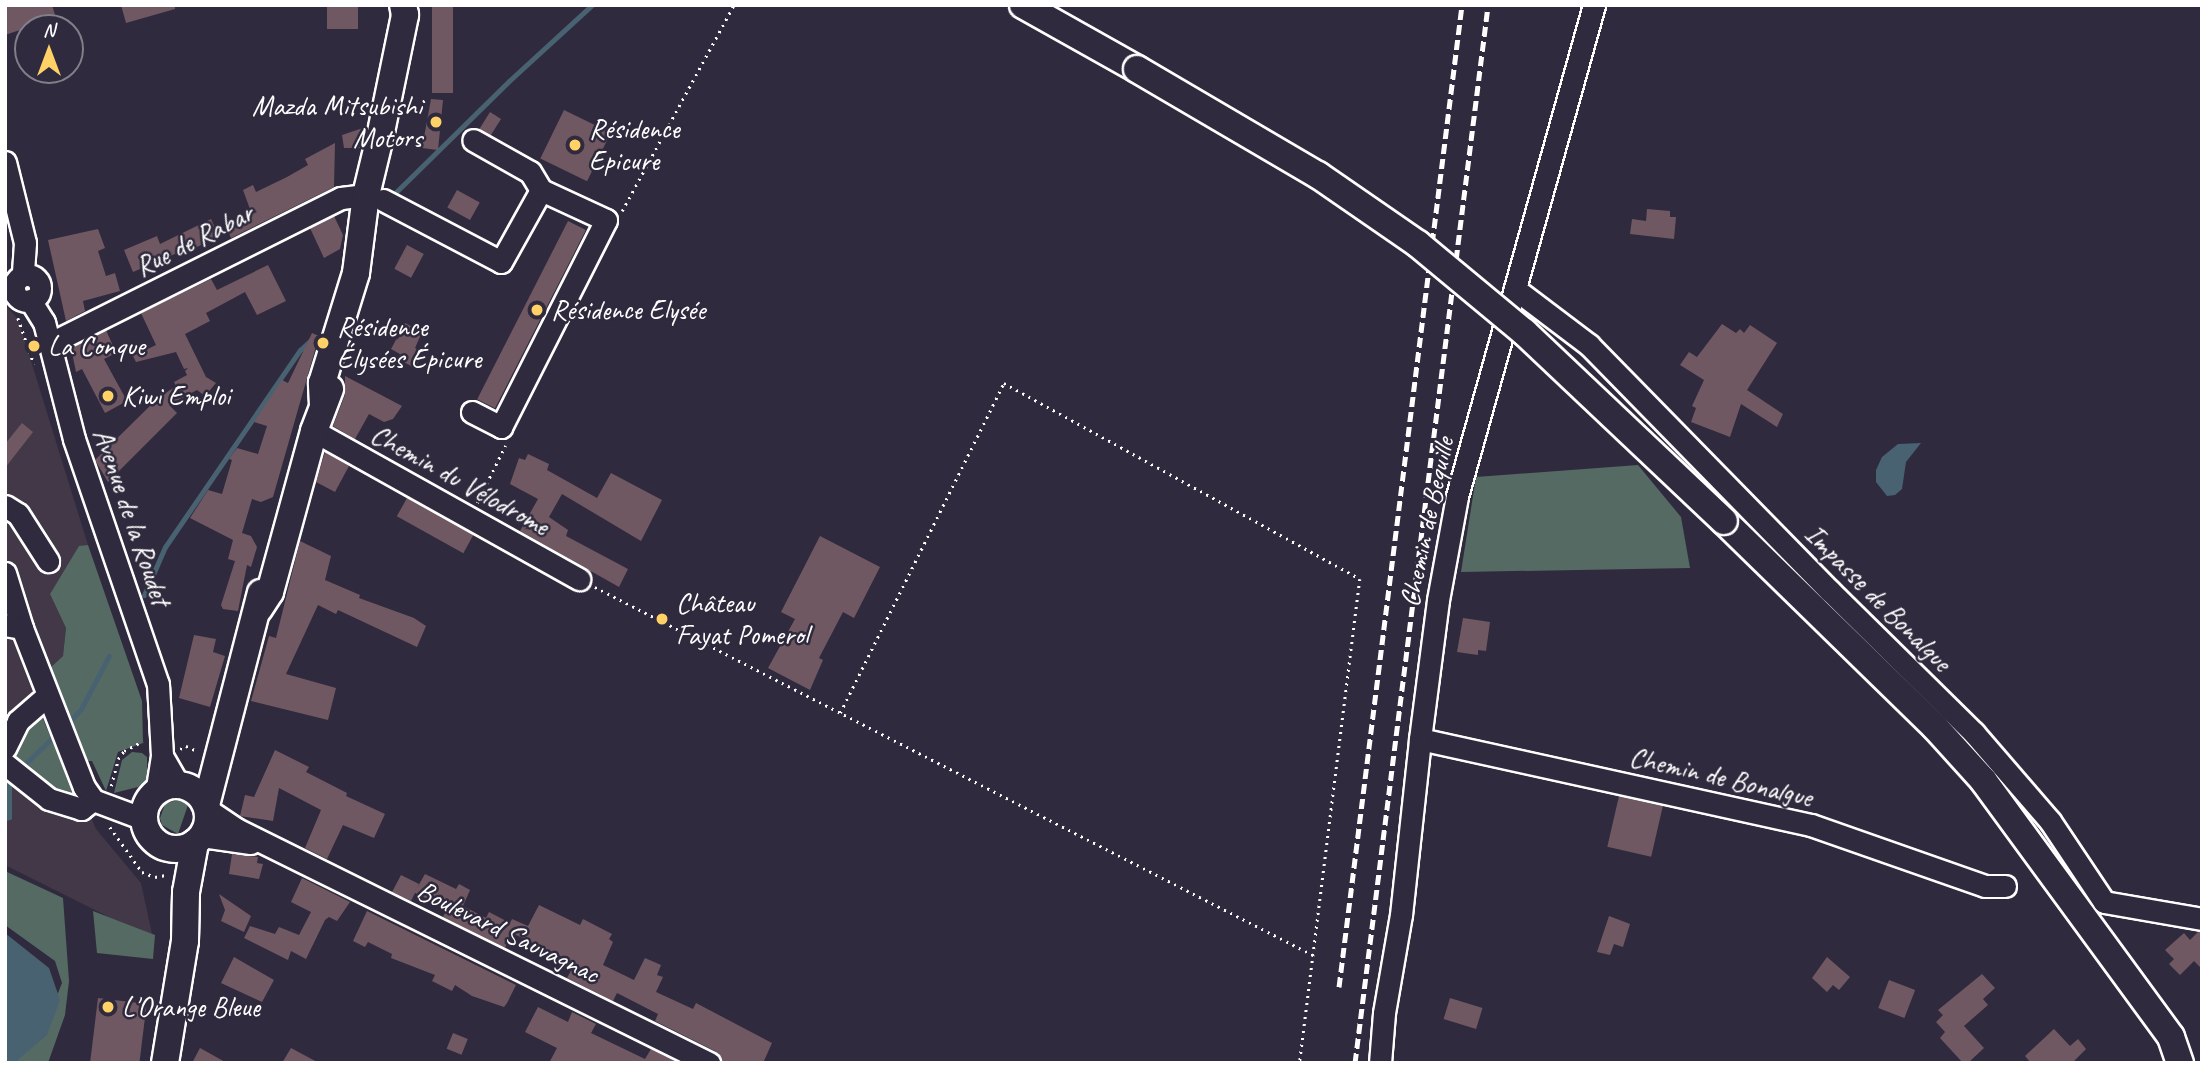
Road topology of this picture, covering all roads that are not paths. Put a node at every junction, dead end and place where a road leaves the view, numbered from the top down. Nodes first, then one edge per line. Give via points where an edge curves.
1 (393, 5) edge
2 (403, 5) edge
3 (1023, 5) edge
4 (1594, 5) edge
5 (387, 94) junction
6 (473, 140) dead end
7 (5, 162) edge
8 (541, 190) junction
9 (374, 196) junction
10 (18, 289) edge
11 (1515, 289) junction
12 (49, 344) junction
13 (472, 412) dead end
14 (314, 431) junction
15 (5, 506) edge
16 (48, 561) dead end
17 (5, 573) edge
18 (579, 579) road end
19 (13, 626) edge
20 (46, 697) junction
21 (1419, 739) junction
22 (5, 748) edge
23 (11, 771) edge
24 (176, 800) junction
25 (101, 802) junction
26 (199, 839) junction
27 (166, 848) junction
28 (282, 851) junction
29 (2005, 886) dead end
30 (2202, 919) edge
31 (175, 985) junction
32 (2171, 1037) junction
33 (2202, 1058) edge
34 (165, 1063) edge
35 (709, 1063) edge
36 (1380, 1063) edge
37 (2180, 1063) edge

1 - 5 main road
2 - 5 main road via 405,15
3 - 32 main road, bridge via 1318,175 1418,244 1524,332 1935,727 1983,780
4 - 11 street, Chemin de Bequille
5 - 9 main road
6 - 8 street via 530,172
7 - 10 street, Avenue de la Roudet via 25,243
8 - 9 street via 502,262
8 - 13 street via 606,220 501,427
9 - 12 street, Rue de Rabar via 341,198
9 - 14 main road via 376,232 356,273 336,341 337,359
10 - 12 street, Avenue de la Roudet via 44,322
11 - 21 street, Chemin de Bequille via 1457,496
11 - 30 street, Impasse de Bonalgue via 1589,345 1974,733 2050,821 2104,902
12 - 24 street, Avenue de la Roudet via 75,439 158,684 160,753
14 - 18 street, Chemin du Vélodrome
14 - 24 main road via 270,592 259,609 232,707
15 - 16 street via 18,514
17 - 19 street
19 - 20 street
20 - 22 street via 18,721
20 - 25 street via 84,787
21 - 29 street, Chemin de Bonalgue via 1811,825 1985,886
21 - 36 street, Chemin de Bequille
23 - 25 street via 49,799 81,809
24 - 25 street
24 - 26 main road via 207,828
24 - 27 main road via 151,836
24 - 28 street, Boulevard Sauvagnac
26 - 27 main road via 186,848
26 - 28 street, Boulevard Sauvagnac
26 - 31 main road via 186,892 185,941
27 - 31 main road via 175,873
28 - 35 street, Boulevard Sauvagnac
31 - 34 main road
32 - 33 main road
32 - 37 main road

